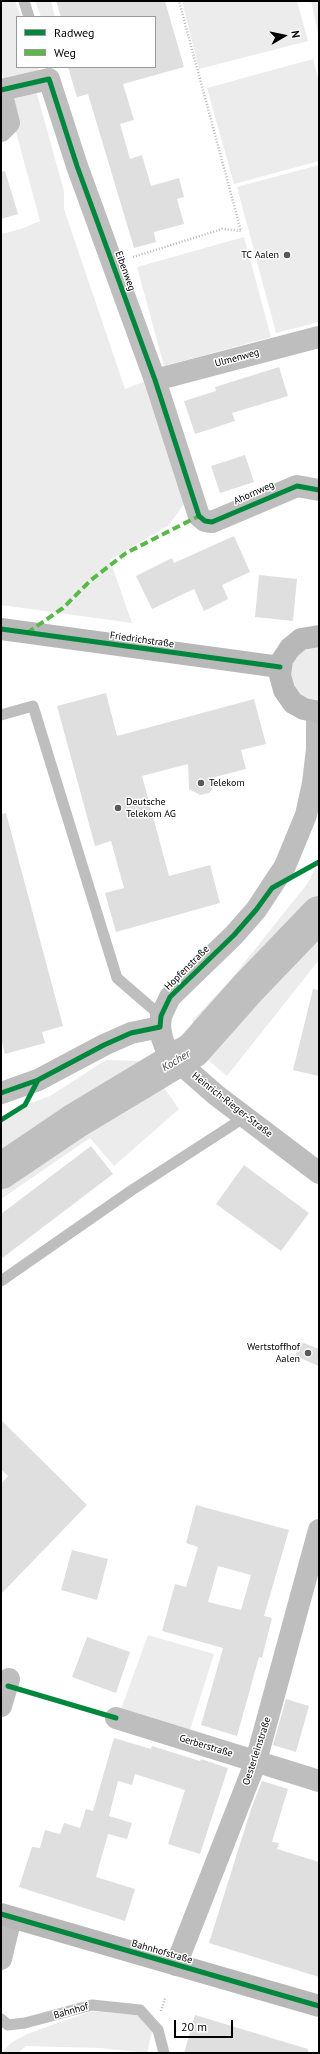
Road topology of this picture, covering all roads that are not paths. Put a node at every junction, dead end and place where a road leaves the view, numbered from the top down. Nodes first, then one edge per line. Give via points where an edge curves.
1 (24, 1) edge
2 (29, 16) edge
3 (47, 73) edge
4 (1, 91) edge
5 (1, 131) edge
6 (319, 337) edge
7 (155, 380) junction
8 (319, 490) edge
9 (199, 516) joint
10 (1, 629) edge
11 (319, 636) edge
12 (280, 668) junction
13 (318, 712) edge
14 (1, 715) edge
15 (160, 1022) junction
16 (1, 1093) edge
17 (246, 1117) junction
18 (319, 1172) edge
19 (1, 1281) edge
20 (319, 1530) edge
21 (10, 1680) dead end
22 (1, 1706) edge
23 (116, 1718) dead end
24 (256, 1761) junction
25 (319, 1781) edge
26 (6, 1915) edge
27 (1, 1959) edge
28 (176, 1965) junction
29 (319, 2006) edge
30 (1, 2019) edge
31 (164, 2053) edge

1 - 2 lane
3 - 4 street, Eibenweg
3 - 7 street, Eibenweg
4 - 5 street via 9,123
6 - 7 street, Ulmenweg
7 - 9 street, Eibenweg
8 - 9 street, Ahornweg via 297,486 212,522 205,521
10 - 12 main road, Friedrichstraße
11 - 12 main road via 308,637 295,643 285,654
12 - 13 main road via 281,683 288,697 299,706
13 - 15 street, Hopfenstraße via 313,783 306,815 285,866 256,910 170,997
14 - 15 lane via 33,706 117,978
15 - 16 street via 131,1033 38,1080
15 - 17 street, Heinrich-Rieger-Straße via 166,1049 216,1095
17 - 18 street, Heinrich-Rieger-Straße
17 - 19 lane via 132,1190
20 - 24 street, Oesterleinstraße
21 - 22 street
23 - 24 street, Gerberstraße
24 - 25 street, Gerberstraße
24 - 28 street, Oesterleinstraße
26 - 27 street
26 - 28 main road, Bahnhofstraße
28 - 29 main road, Bahnhofstraße
30 - 31 lane, Bahnhof via 8,2025 25,2023 92,2005 140,2010 158,2030

